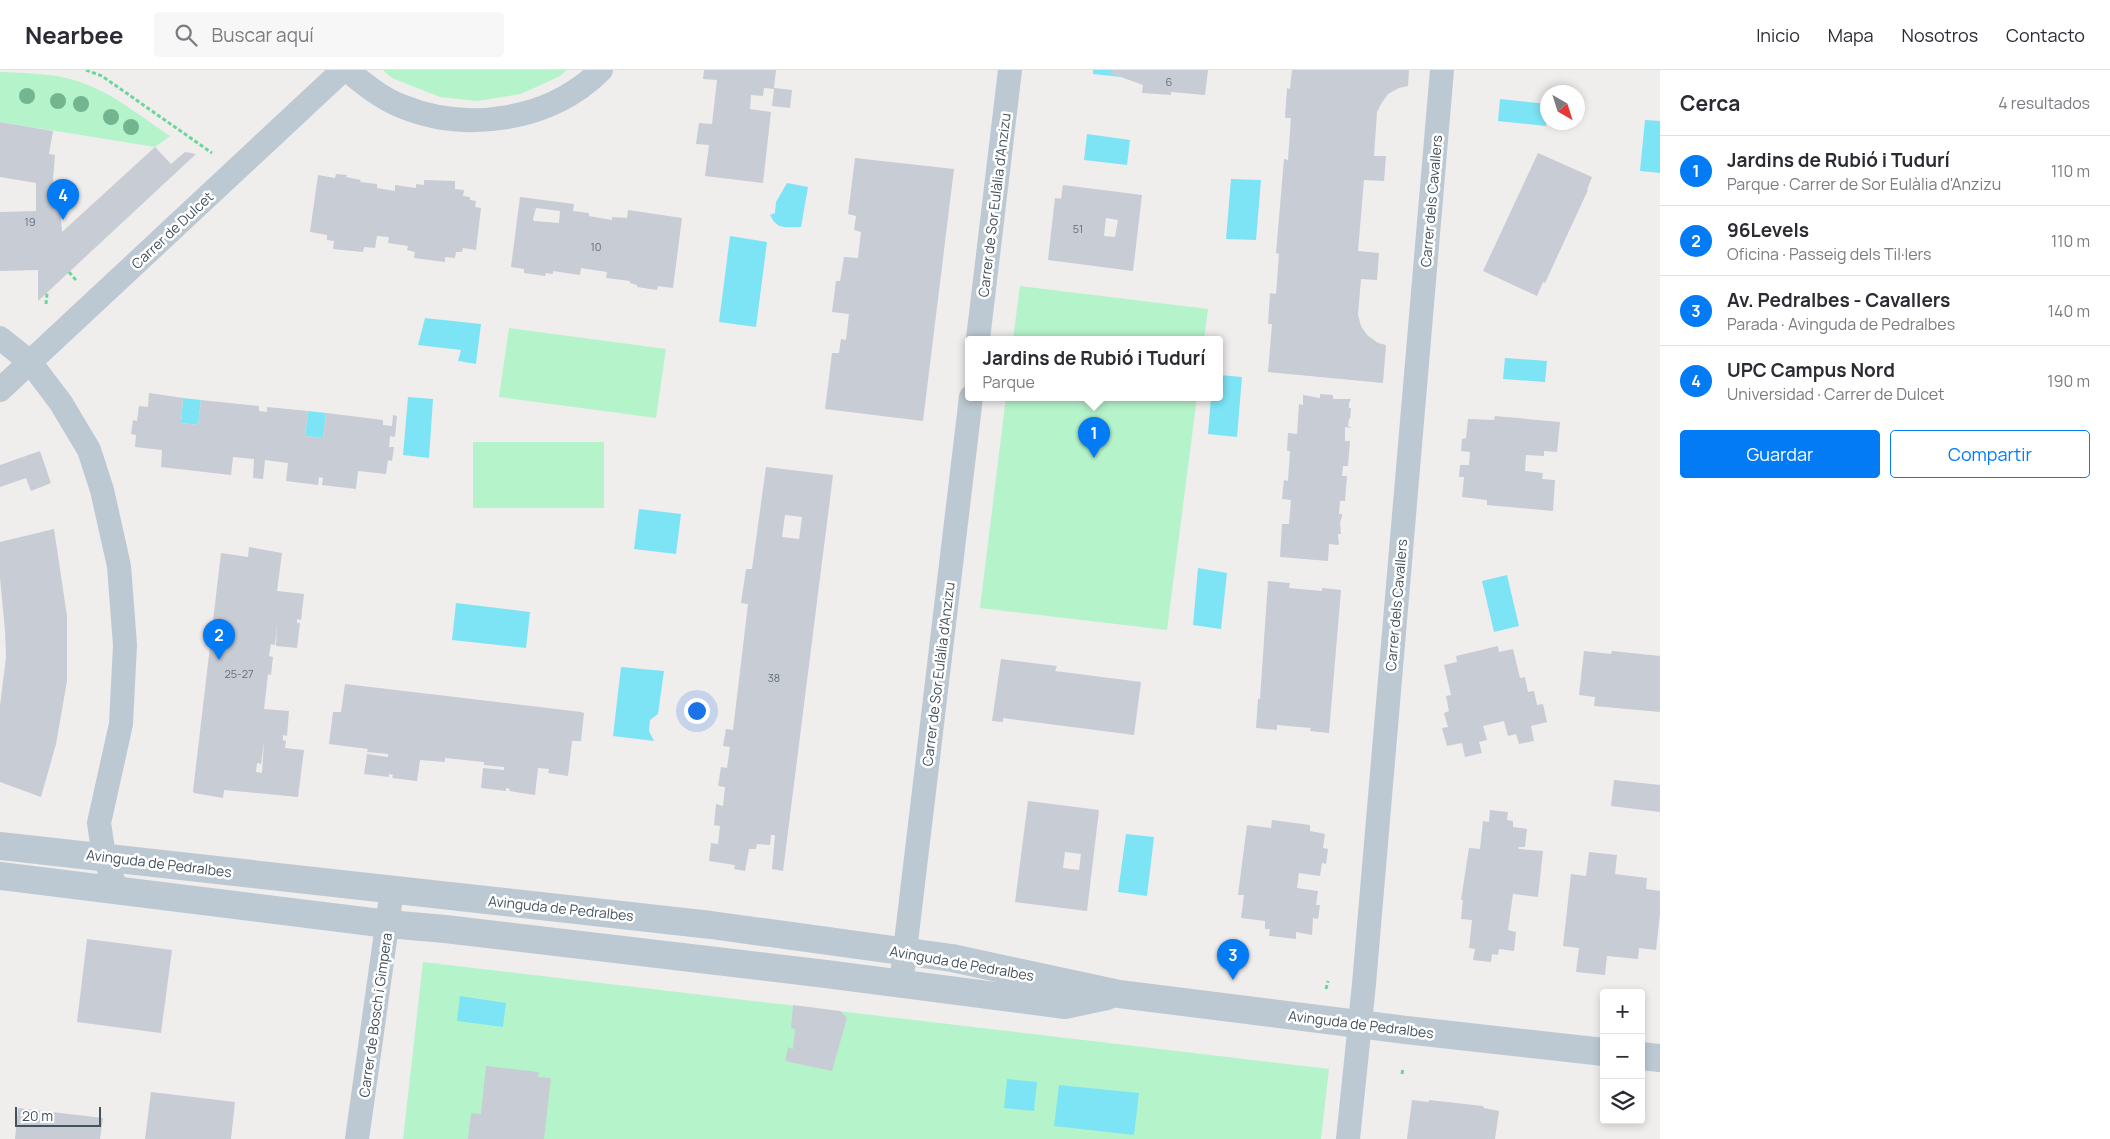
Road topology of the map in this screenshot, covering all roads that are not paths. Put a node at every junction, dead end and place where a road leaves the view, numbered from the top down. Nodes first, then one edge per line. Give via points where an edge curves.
1 (343, 70) edge
2 (347, 70) edge
3 (601, 70) edge
4 (1010, 70) edge
5 (1442, 70) edge
6 (978, 336) edge
7 (0, 338) edge
8 (30, 362) junction
9 (0, 390) edge
10 (971, 401) edge
11 (0, 846) edge
12 (104, 856) junction
13 (0, 876) edge
14 (392, 890) junction
15 (117, 891) junction
16 (388, 924) junction
17 (905, 952) junction
18 (901, 984) junction
19 (1118, 994) junction
20 (1360, 1023) junction
21 (1600, 1052) edge
22 (1645, 1056) edge
23 (1660, 1058) edge
24 (356, 1139) edge
25 (1348, 1139) edge

1 - 8 street, Carrer de Dulcet
2 - 3 street via 401,106 433,116 467,121 501,119 534,111 565,97
4 - 6 street, Carrer de Sor Eulàlia d'Anzizu
5 - 20 street, Carrer dels Cavallers
7 - 8 street
8 - 9 street, Carrer de Dulcet
8 - 12 street via 61,403 89,450 102,490 119,566 124,675 121,724 99,822
10 - 17 street, Carrer de Sor Eulàlia d'Anzizu
11 - 12 street, Avinguda de Pedralbes
12 - 14 street, Avinguda de Pedralbes
12 - 15 street
13 - 15 street, Avinguda de Pedralbes
14 - 16 street, Carrer de Bosch i Gimpera
14 - 17 street, Avinguda de Pedralbes via 711,925
15 - 16 street, Avinguda de Pedralbes
16 - 18 street, Avinguda de Pedralbes
16 - 24 street, Carrer de Bosch i Gimpera
17 - 18 street, Carrer de Sor Eulàlia d'Anzizu
17 - 19 street, Avinguda de Pedralbes via 952,958
18 - 19 street, Avinguda de Pedralbes via 1064,1005
19 - 20 street, Avinguda de Pedralbes
20 - 21 street, Avinguda de Pedralbes
20 - 25 street, Carrer dels Cavallers
22 - 23 street

